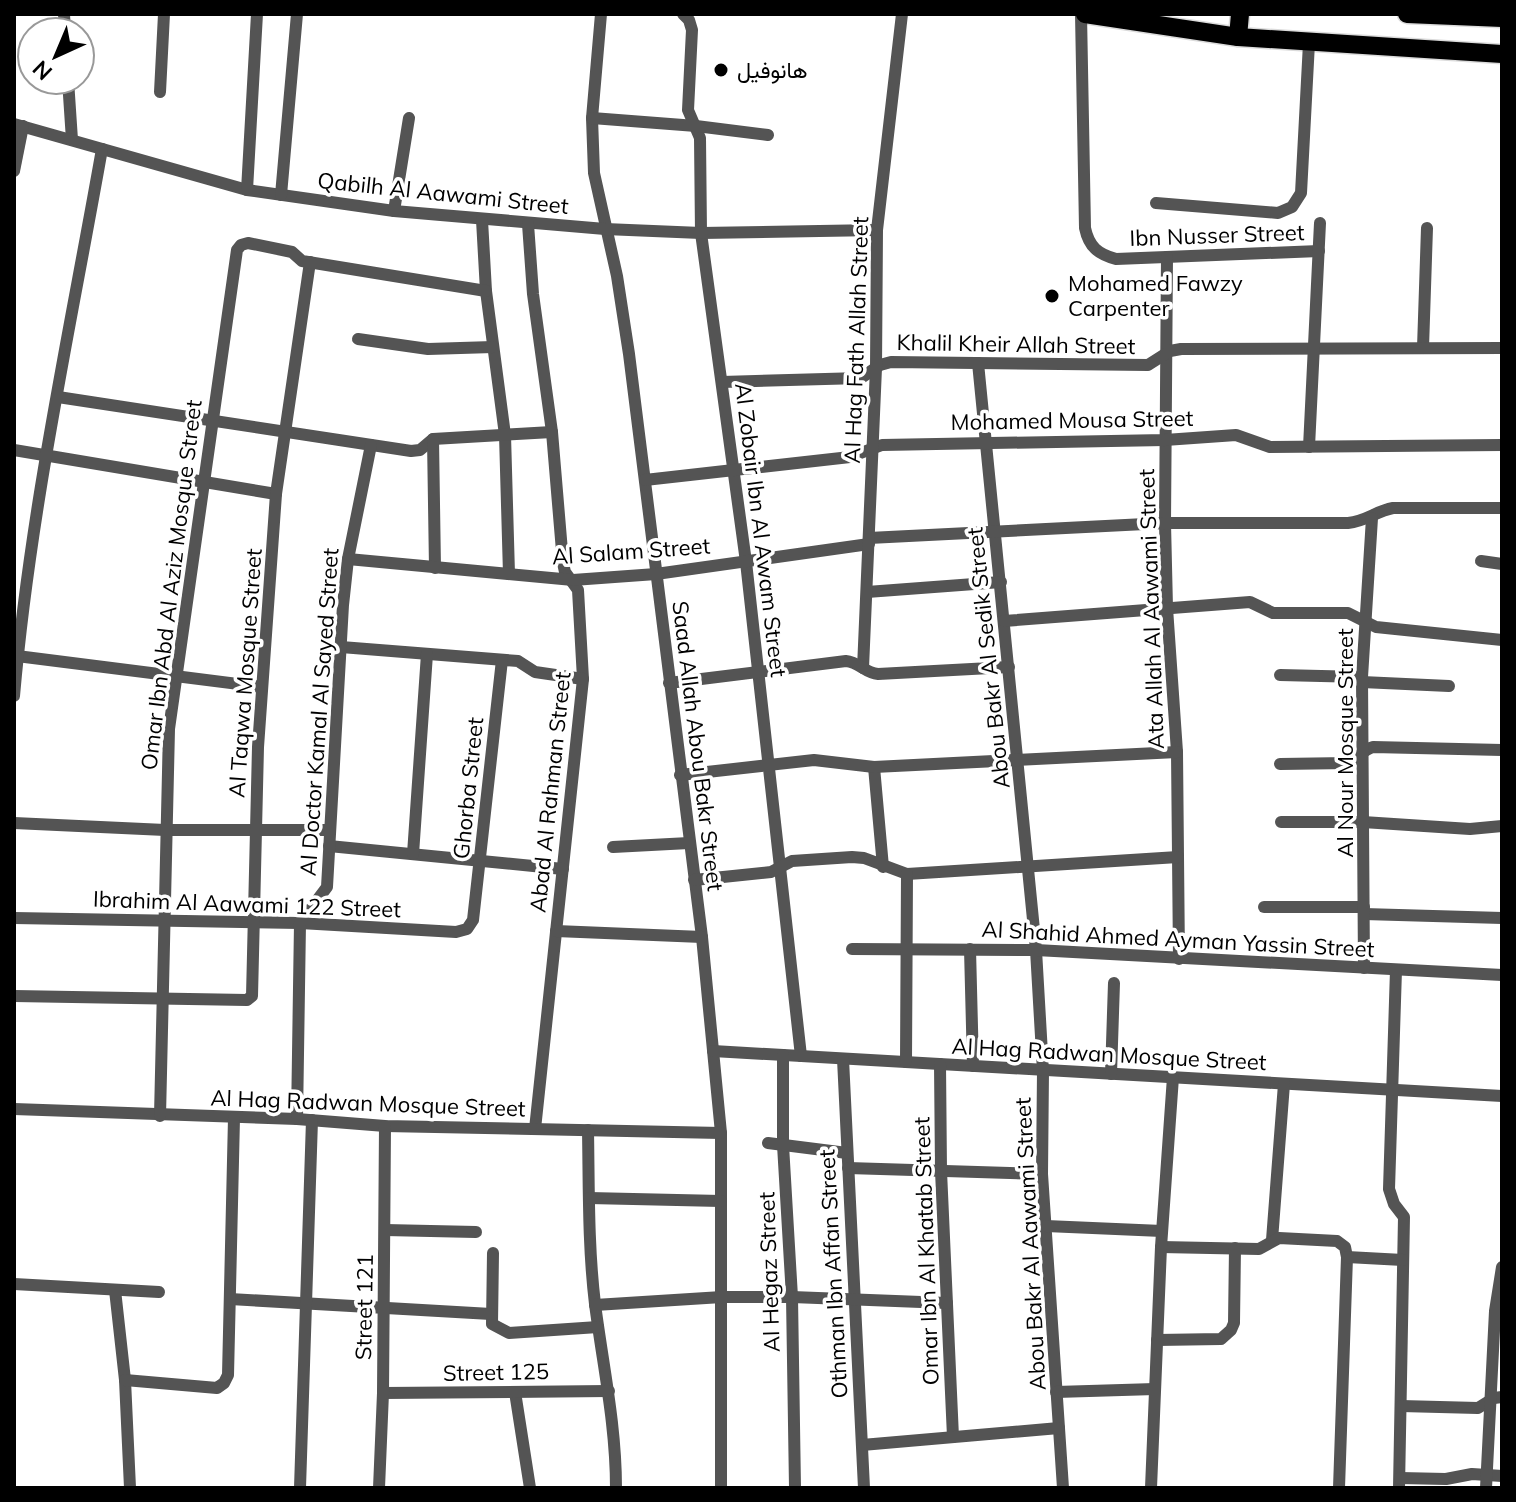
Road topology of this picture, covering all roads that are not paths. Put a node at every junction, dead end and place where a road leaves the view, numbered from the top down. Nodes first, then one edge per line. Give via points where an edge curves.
1 (164, 14) edge
2 (257, 14) edge
3 (297, 14) edge
4 (601, 14) edge
5 (683, 14) edge
6 (902, 14) edge
7 (1083, 14) edge
8 (1240, 14) edge
9 (1407, 14) edge
10 (1502, 18) edge
11 (1161, 20) edge
12 (1238, 37) junction
13 (1309, 43) junction
14 (1502, 54) edge
15 (160, 92) dead end
16 (69, 96) edge
17 (409, 118) dead end
18 (592, 118) junction
19 (18, 125) edge
20 (696, 126) junction
21 (768, 135) dead end
22 (72, 140) junction
23 (102, 149) junction
24 (14, 171) edge
25 (247, 190) junction
26 (281, 195) junction
27 (1156, 203) dead end
28 (394, 211) junction
29 (482, 220) junction
30 (1320, 223) dead end
31 (528, 224) junction
32 (1427, 228) dead end
33 (605, 229) junction
34 (877, 230) junction
35 (701, 233) junction
36 (1319, 251) junction
37 (1167, 257) junction
38 (310, 262) junction
39 (486, 291) junction
40 (358, 339) dead end
41 (493, 347) junction
42 (1423, 348) junction
43 (1502, 348) edge
44 (1314, 349) junction
45 (1165, 355) junction
46 (978, 363) junction
47 (876, 368) junction
48 (722, 382) junction
49 (58, 397) junction
50 (212, 420) junction
51 (285, 432) junction
52 (552, 432) junction
53 (505, 435) junction
54 (433, 439) junction
55 (1165, 440) junction
56 (985, 442) junction
57 (371, 445) junction
58 (1502, 445) edge
59 (873, 447) junction
60 (1309, 447) junction
61 (14, 450) edge
62 (48, 456) junction
63 (733, 468) junction
64 (645, 480) junction
65 (203, 482) junction
66 (276, 494) junction
67 (1502, 508) edge
68 (1372, 518) junction
69 (1165, 523) junction
70 (995, 531) junction
71 (869, 541) junction
72 (348, 559) junction
73 (1481, 561) dead end
74 (746, 562) junction
75 (1502, 564) edge
76 (435, 568) junction
77 (509, 574) junction
78 (656, 574) junction
79 (573, 580) junction
80 (1001, 582) junction
81 (867, 592) junction
82 (1167, 608) junction
83 (1004, 621) junction
84 (1365, 623) junction
85 (17, 629) edge
86 (1502, 640) edge
87 (341, 647) junction
88 (427, 654) junction
89 (17, 656) junction
90 (502, 660) junction
91 (1009, 667) junction
92 (863, 668) junction
93 (759, 671) junction
94 (1280, 675) dead end
95 (175, 676) junction
96 (583, 679) junction
97 (1362, 679) junction
98 (669, 683) junction
99 (1449, 686) dead end
100 (262, 687) junction
101 (14, 696) edge
102 (1502, 750) edge
103 (1363, 751) junction
104 (1177, 752) junction
105 (1018, 758) junction
106 (1280, 764) dead end
107 (770, 765) junction
108 (874, 767) junction
109 (680, 775) junction
110 (1281, 822) dead end
111 (1363, 822) junction
112 (14, 823) edge
113 (1502, 826) edge
114 (165, 830) junction
115 (256, 830) junction
116 (330, 830) junction
117 (689, 843) junction
118 (329, 846) junction
119 (613, 847) dead end
120 (413, 854) junction
121 (1178, 857) junction
122 (480, 861) junction
123 (883, 867) junction
124 (1028, 867) junction
125 (563, 869) junction
126 (781, 869) junction
127 (907, 874) junction
128 (694, 880) junction
129 (1264, 907) dead end
130 (1364, 910) junction
131 (14, 918) edge
132 (1502, 918) edge
133 (473, 920) joint
134 (164, 921) junction
135 (255, 923) junction
136 (300, 923) junction
137 (556, 931) junction
138 (702, 937) junction
139 (852, 949) dead end
140 (906, 949) junction
141 (970, 949) junction
142 (1036, 950) junction
143 (1179, 959) junction
144 (1364, 968) junction
145 (1396, 970) junction
146 (1502, 975) edge
147 (1114, 983) dead end
148 (14, 996) edge
149 (162, 998) junction
150 (713, 1051) junction
151 (783, 1055) junction
152 (801, 1056) junction
153 (843, 1059) junction
154 (906, 1062) junction
155 (940, 1064) junction
156 (973, 1066) junction
157 (1043, 1071) junction
158 (1111, 1074) junction
159 (1173, 1077) junction
160 (1284, 1084) junction
161 (1392, 1090) junction
162 (1502, 1096) edge
163 (14, 1109) edge
164 (160, 1116) junction
165 (234, 1118) junction
166 (297, 1119) junction
167 (312, 1120) junction
168 (385, 1126) junction
169 (535, 1129) junction
170 (588, 1130) junction
171 (721, 1133) junction
172 (768, 1143) dead end
173 (783, 1145) junction
174 (847, 1153) junction
175 (848, 1168) junction
176 (941, 1171) junction
177 (1042, 1174) junction
178 (589, 1198) junction
179 (721, 1201) junction
180 (1046, 1226) junction
181 (385, 1230) junction
182 (1162, 1231) junction
183 (476, 1232) dead end
184 (1272, 1240) junction
185 (1161, 1247) junction
186 (1235, 1248) junction
187 (493, 1253) dead end
188 (1347, 1257) junction
189 (1403, 1260) junction
190 (1502, 1267) edge
191 (14, 1284) edge
192 (115, 1290) junction
193 (159, 1292) dead end
194 (722, 1297) junction
195 (792, 1297) junction
196 (855, 1298) junction
197 (230, 1299) junction
198 (947, 1303) junction
199 (306, 1304) junction
200 (595, 1305) junction
201 (384, 1309) junction
202 (1498, 1311) edge
203 (491, 1314) junction
204 (598, 1327) junction
205 (1157, 1340) junction
206 (125, 1380) junction
207 (1155, 1389) junction
208 (609, 1391) junction
209 (515, 1392) junction
210 (1056, 1392) junction
211 (383, 1393) junction
212 (1496, 1399) edge
213 (1401, 1406) junction
214 (1059, 1428) junction
215 (953, 1437) junction
216 (862, 1445) junction
217 (1502, 1476) edge
218 (1487, 1482) edge
219 (1399, 1483) edge
220 (130, 1488) edge
221 (300, 1488) edge
222 (379, 1488) edge
223 (530, 1488) edge
224 (616, 1488) edge
225 (721, 1488) edge
226 (795, 1488) edge
227 (864, 1488) edge
228 (1063, 1488) edge
229 (1151, 1488) edge
230 (1339, 1488) edge

1 - 15 street
2 - 25 street
3 - 26 street
4 - 18 street, Saad Allah Abou Bakr Street
5 - 20 street, Al Zobair Ibn Al Awam Street via 692,30 688,110
6 - 34 street, Al Hag Fath Allah Street
7 - 11 main road
7 - 37 street, Ibn Nusser Street via 1087,237 1097,252 1116,259
8 - 12 main road
9 - 10 main road
11 - 12 main road
12 - 13 main road
13 - 14 main road
13 - 27 street via 1301,193 1292,207 1278,213
16 - 22 street
17 - 28 street
18 - 20 street
18 - 33 street, Saad Allah Abou Bakr Street via 594,173
19 - 22 street, Qabilh Al Aawami Street
19 - 24 street
20 - 21 street
20 - 35 street, Al Zobair Ibn Al Awam Street
22 - 23 street, Qabilh Al Aawami Street
23 - 25 street, Qabilh Al Aawami Street
23 - 49 street
25 - 26 street, Qabilh Al Aawami Street
26 - 28 street, Qabilh Al Aawami Street
28 - 29 street, Qabilh Al Aawami Street
29 - 31 street, Qabilh Al Aawami Street
29 - 39 street
30 - 36 street
31 - 33 street, Qabilh Al Aawami Street
31 - 52 street, Abad Al Rahman Street
32 - 42 street
33 - 35 street, Qabilh Al Aawami Street
33 - 64 street, Saad Allah Abou Bakr Street via 617,276
34 - 35 street, Qabilh Al Aawami Street
34 - 47 street, Al Hag Fath Allah Street
35 - 48 street, Al Zobair Ibn Al Awam Street
36 - 37 street, Ibn Nusser Street
36 - 44 street
37 - 45 street, Ata Allah Al Aawami Street
38 - 39 street
38 - 50 street, Omar Ibn Abd Al Aziz Mosque Street via 292,252 248,243 236,253
38 - 51 street, Al Taqwa Mosque Street
39 - 41 street
40 - 41 street via 428,349
41 - 53 street
42 - 43 street, Khalil Kheir Allah Street
42 - 44 street, Khalil Kheir Allah Street
44 - 45 street, Khalil Kheir Allah Street via 1181,349
44 - 60 street
45 - 46 street, Khalil Kheir Allah Street via 1148,365
45 - 55 street, Ata Allah Al Aawami Street
46 - 47 street, Khalil Kheir Allah Street via 891,362
46 - 56 street, Abou Bakr Al Sedik Street
47 - 48 street, Khalil Kheir Allah Street via 861,378
47 - 59 street, Al Hag Fath Allah Street
48 - 63 street, Al Zobair Ibn Al Awam Street
49 - 50 street
49 - 62 street
50 - 51 street
50 - 65 street, Omar Ibn Abd Al Aziz Mosque Street
51 - 57 street
51 - 66 street, Al Taqwa Mosque Street
52 - 53 street
52 - 79 street, Abad Al Rahman Street via 564,568
53 - 54 street
53 - 77 street
54 - 57 street via 416,451
54 - 76 street
55 - 56 street, Mohamed Mousa Street
55 - 60 street, Mohamed Mousa Street via 1236,435 1270,447
55 - 69 street, Ata Allah Al Aawami Street
56 - 59 street, Mohamed Mousa Street
56 - 70 street, Abou Bakr Al Sedik Street
57 - 72 street, Al Doctor Kamal Al Sayed Street
58 - 60 street, Mohamed Mousa Street
59 - 63 street, Mohamed Mousa Street via 850,457
59 - 71 street, Al Hag Fath Allah Street
61 - 62 street
62 - 65 street
62 - 85 street
63 - 64 street, Mohamed Mousa Street
63 - 74 street, Al Zobair Ibn Al Awam Street
64 - 78 street, Saad Allah Abou Bakr Street
65 - 66 street
65 - 95 street, Omar Ibn Abd Al Aziz Mosque Street
66 - 100 street, Al Taqwa Mosque Street
67 - 68 street, Al Salam Street via 1393,508
68 - 69 street, Al Salam Street via 1348,523
68 - 84 street, Al Nour Mosque Street
69 - 70 street, Al Salam Street
69 - 82 street, Ata Allah Al Aawami Street
70 - 71 street, Al Salam Street
70 - 80 street, Abou Bakr Al Sedik Street
71 - 74 street, Al Salam Street
71 - 81 street, Al Hag Fath Allah Street
72 - 76 street, Al Salam Street
72 - 87 street, Al Doctor Kamal Al Sayed Street
73 - 75 street
74 - 78 street, Al Salam Street
74 - 93 street, Al Zobair Ibn Al Awam Street
76 - 77 street, Al Salam Street
77 - 79 street, Al Salam Street
78 - 79 street, Al Salam Street
78 - 98 street, Saad Allah Abou Bakr Street
79 - 96 street, Abad Al Rahman Street
80 - 81 street
80 - 83 street, Abou Bakr Al Sedik Street
81 - 92 street, Al Hag Fath Allah Street
82 - 83 street
82 - 84 street via 1250,602 1273,613 1348,613
82 - 104 street, Ata Allah Al Aawami Street
83 - 91 street, Abou Bakr Al Sedik Street
84 - 86 street
84 - 97 street, Al Nour Mosque Street
85 - 89 street
87 - 88 street
87 - 116 street, Al Doctor Kamal Al Sayed Street
88 - 90 street
88 - 120 street
89 - 95 street
89 - 101 street
90 - 96 street via 522,662 535,672
90 - 122 street, Ghorba Street
91 - 92 street via 878,674
91 - 105 street, Abou Bakr Al Sedik Street
92 - 93 street via 846,661
93 - 98 street
93 - 107 street, Al Zobair Ibn Al Awam Street
94 - 97 street
95 - 100 street
95 - 114 street, Omar Ibn Abd Al Aziz Mosque Street
96 - 125 street, Abad Al Rahman Street
97 - 99 street
97 - 103 street, Al Nour Mosque Street
98 - 109 street, Saad Allah Abou Bakr Street
100 - 115 street, Al Taqwa Mosque Street
102 - 103 street
103 - 106 street via 1348,763
103 - 111 street, Al Nour Mosque Street
104 - 105 street
104 - 121 street, Ata Allah Al Aawami Street
105 - 108 street
105 - 124 street, Abou Bakr Al Sedik Street
107 - 108 street via 814,760
107 - 109 street
107 - 126 street, Al Zobair Ibn Al Awam Street
108 - 123 street
109 - 117 street, Saad Allah Abou Bakr Street
110 - 111 street
111 - 113 street
111 - 130 street, Al Nour Mosque Street
112 - 114 street
114 - 115 street
114 - 134 street, Omar Ibn Abd Al Aziz Mosque Street
115 - 116 street
115 - 135 street, Al Taqwa Mosque Street
116 - 118 street, Al Doctor Kamal Al Sayed Street
117 - 119 street
117 - 128 street, Saad Allah Abou Bakr Street
118 - 120 street
118 - 136 street, Al Doctor Kamal Al Sayed Street via 325,892
120 - 122 street
121 - 124 street
121 - 143 street, Ata Allah Al Aawami Street
122 - 125 street
122 - 133 street, Ghorba Street
123 - 126 street via 852,857 792,861
123 - 127 street
124 - 127 street
124 - 142 street, Abou Bakr Al Sedik Street
125 - 137 street, Abad Al Rahman Street
126 - 128 street
126 - 152 street, Al Zobair Ibn Al Awam Street
127 - 140 street
128 - 138 street, Saad Allah Abou Bakr Street
129 - 130 street
130 - 132 street
130 - 144 street, Al Nour Mosque Street
131 - 134 street, Ibrahim Al Aawami 122 Street
133 - 136 street, Ibrahim Al Aawami 122 Street via 456,932
134 - 135 street, Ibrahim Al Aawami 122 Street
134 - 149 street, Omar Ibn Abd Al Aziz Mosque Street
135 - 136 street, Ibrahim Al Aawami 122 Street
135 - 149 street, Al Taqwa Mosque Street via 250,999
136 - 166 street
137 - 138 street
137 - 169 street, Abad Al Rahman Street
138 - 150 street, Saad Allah Abou Bakr Street
139 - 140 street, Al Shahid Ahmed Ayman Yassin Street
140 - 141 street, Al Shahid Ahmed Ayman Yassin Street
140 - 154 street
141 - 142 street, Al Shahid Ahmed Ayman Yassin Street
141 - 156 street
142 - 143 street, Al Shahid Ahmed Ayman Yassin Street
142 - 157 street, Abou Bakr Al Aawami Street
143 - 144 street, Al Shahid Ahmed Ayman Yassin Street
144 - 145 street, Al Shahid Ahmed Ayman Yassin Street
145 - 146 street, Al Shahid Ahmed Ayman Yassin Street
145 - 161 street
147 - 158 street
148 - 149 street
149 - 164 street, Omar Ibn Abd Al Aziz Mosque Street
150 - 151 street, Al Hag Radwan Mosque Street
150 - 171 street, Saad Allah Abou Bakr Street
151 - 152 street, Al Hag Radwan Mosque Street
151 - 173 street, Al Hegaz Street
152 - 153 street, Al Hag Radwan Mosque Street
153 - 154 street, Al Hag Radwan Mosque Street
153 - 174 street, Othman Ibn Affan Street
154 - 155 street, Al Hag Radwan Mosque Street
155 - 156 street, Al Hag Radwan Mosque Street
155 - 176 street, Omar Ibn Al Khatab Street
156 - 157 street, Al Hag Radwan Mosque Street
157 - 158 street, Al Hag Radwan Mosque Street
157 - 177 street, Abou Bakr Al Aawami Street
158 - 159 street, Al Hag Radwan Mosque Street
159 - 160 street, Al Hag Radwan Mosque Street
159 - 182 street
160 - 161 street, Al Hag Radwan Mosque Street
160 - 184 street
161 - 162 street, Al Hag Radwan Mosque Street
161 - 189 street via 1389,1189 1404,1217
163 - 164 street, Al Hag Radwan Mosque Street
164 - 165 street, Al Hag Radwan Mosque Street
165 - 166 street, Al Hag Radwan Mosque Street
165 - 197 street
166 - 167 street, Al Hag Radwan Mosque Street
167 - 168 street, Al Hag Radwan Mosque Street
167 - 199 street
168 - 169 street, Al Hag Radwan Mosque Street
168 - 181 street, Street 121
169 - 170 street, Al Hag Radwan Mosque Street
170 - 171 street, Al Hag Radwan Mosque Street
170 - 178 street
171 - 179 street, Saad Allah Abou Bakr Street
172 - 173 street
173 - 174 street
173 - 195 street, Al Hegaz Street
174 - 175 street, Othman Ibn Affan Street
175 - 176 street
175 - 196 street, Othman Ibn Affan Street
176 - 177 street
176 - 198 street, Omar Ibn Al Khatab Street
177 - 180 street, Abou Bakr Al Aawami Street
178 - 179 street
178 - 200 street
179 - 194 street, Saad Allah Abou Bakr Street
180 - 182 street
180 - 210 street, Abou Bakr Al Aawami Street
181 - 183 street
181 - 201 street, Street 121
182 - 185 street
184 - 186 street via 1259,1249
184 - 188 street via 1337,1241
185 - 186 street
185 - 205 street
186 - 205 street via 1234,1323 1227,1335
187 - 203 street
188 - 189 street
188 - 230 street
189 - 213 street
190 - 202 street
191 - 192 street
192 - 193 street
192 - 206 street
194 - 195 street
194 - 200 street
194 - 225 street, Saad Allah Abou Bakr Street
195 - 196 street
195 - 226 street, Al Hegaz Street
196 - 198 street
196 - 216 street, Othman Ibn Affan Street
197 - 199 street
197 - 206 street via 224,1383 208,1388
198 - 215 street, Omar Ibn Al Khatab Street
199 - 201 street
199 - 221 street
200 - 204 street
201 - 203 street
201 - 211 street, Street 121
202 - 212 street
203 - 204 street via 492,1324 509,1333
204 - 208 street
205 - 207 street
206 - 220 street
207 - 210 street
207 - 229 street
208 - 209 street, Street 125
208 - 224 street
209 - 211 street, Street 125
209 - 223 street
210 - 214 street, Abou Bakr Al Aawami Street
211 - 222 street, Street 121
212 - 213 street via 1478,1408
212 - 218 street
213 - 219 street
214 - 215 street
214 - 228 street, Abou Bakr Al Aawami Street
215 - 216 street
216 - 227 street, Othman Ibn Affan Street
217 - 218 street
218 - 219 street via 1472,1474

